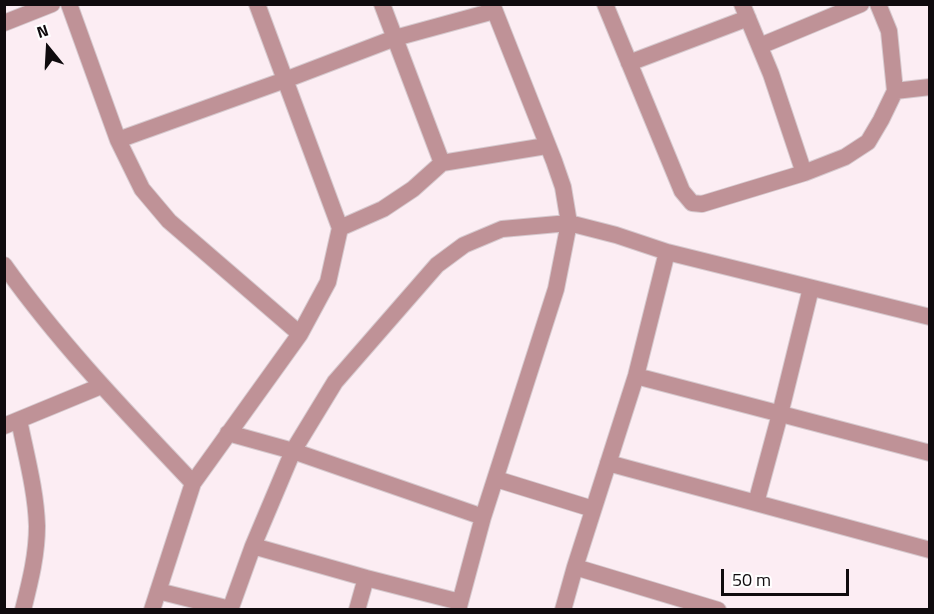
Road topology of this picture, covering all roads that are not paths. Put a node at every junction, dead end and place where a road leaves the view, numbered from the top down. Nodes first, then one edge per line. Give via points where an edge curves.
1 (52, 4) edge
2 (69, 4) edge
3 (257, 4) edge
4 (382, 4) edge
5 (605, 4) edge
6 (861, 4) edge
7 (878, 4) edge
8 (493, 8) edge
9 (745, 11) edge
10 (4, 23) edge
11 (395, 38) junction
12 (760, 46) junction
13 (629, 63) junction
14 (285, 80) junction
15 (930, 87) edge
16 (896, 91) junction
17 (118, 141) junction
18 (546, 146) junction
19 (442, 163) junction
20 (804, 173) junction
21 (569, 223) junction
22 (340, 228) junction
23 (667, 252) junction
24 (4, 265) edge
25 (811, 288) junction
26 (930, 317) edge
27 (300, 333) junction
28 (636, 376) junction
29 (101, 386) junction
30 (780, 414) junction
31 (12, 423) edge
32 (228, 433) junction
33 (293, 451) junction
34 (930, 453) edge
35 (608, 463) junction
36 (496, 478) junction
37 (193, 483) junction
38 (756, 503) junction
39 (593, 509) junction
40 (483, 517) junction
41 (253, 546) junction
42 (930, 550) edge
43 (574, 567) junction
44 (366, 578) junction
45 (158, 591) junction
46 (459, 606) edge
47 (23, 609) edge
48 (152, 609) edge
49 (230, 609) edge
50 (357, 609) edge
51 (563, 609) edge
52 (718, 609) edge

1 - 10 street
2 - 17 street
3 - 14 street
4 - 11 street
5 - 13 street
6 - 12 street
7 - 16 street via 889,32
8 - 11 street
8 - 18 street
9 - 12 street
9 - 13 street
11 - 14 street
11 - 19 street
12 - 20 street
13 - 20 street via 682,190 692,203 721,200
14 - 17 street
14 - 22 street
15 - 16 street
16 - 20 street via 868,142 845,157
17 - 27 street via 142,189 169,221
18 - 19 street
18 - 21 street via 563,187
19 - 22 street via 383,209
21 - 23 street
21 - 33 street via 502,229 464,245 437,266 335,382
21 - 36 street via 556,290
22 - 27 street via 328,282
23 - 25 street
23 - 28 street
24 - 29 street
25 - 26 street
25 - 30 street
27 - 32 street
28 - 30 street
28 - 35 street
29 - 31 street
29 - 37 street
30 - 34 street
30 - 38 street
31 - 47 street via 33,493 37,527 34,568
32 - 33 street
32 - 37 street
33 - 40 street
33 - 41 street
35 - 38 street
35 - 39 street
36 - 39 street
36 - 40 street
37 - 45 street
38 - 42 street
39 - 43 street
40 - 46 street
41 - 44 street
41 - 49 street
43 - 51 street
43 - 52 street
44 - 46 street
44 - 50 street
45 - 48 street
45 - 49 street

